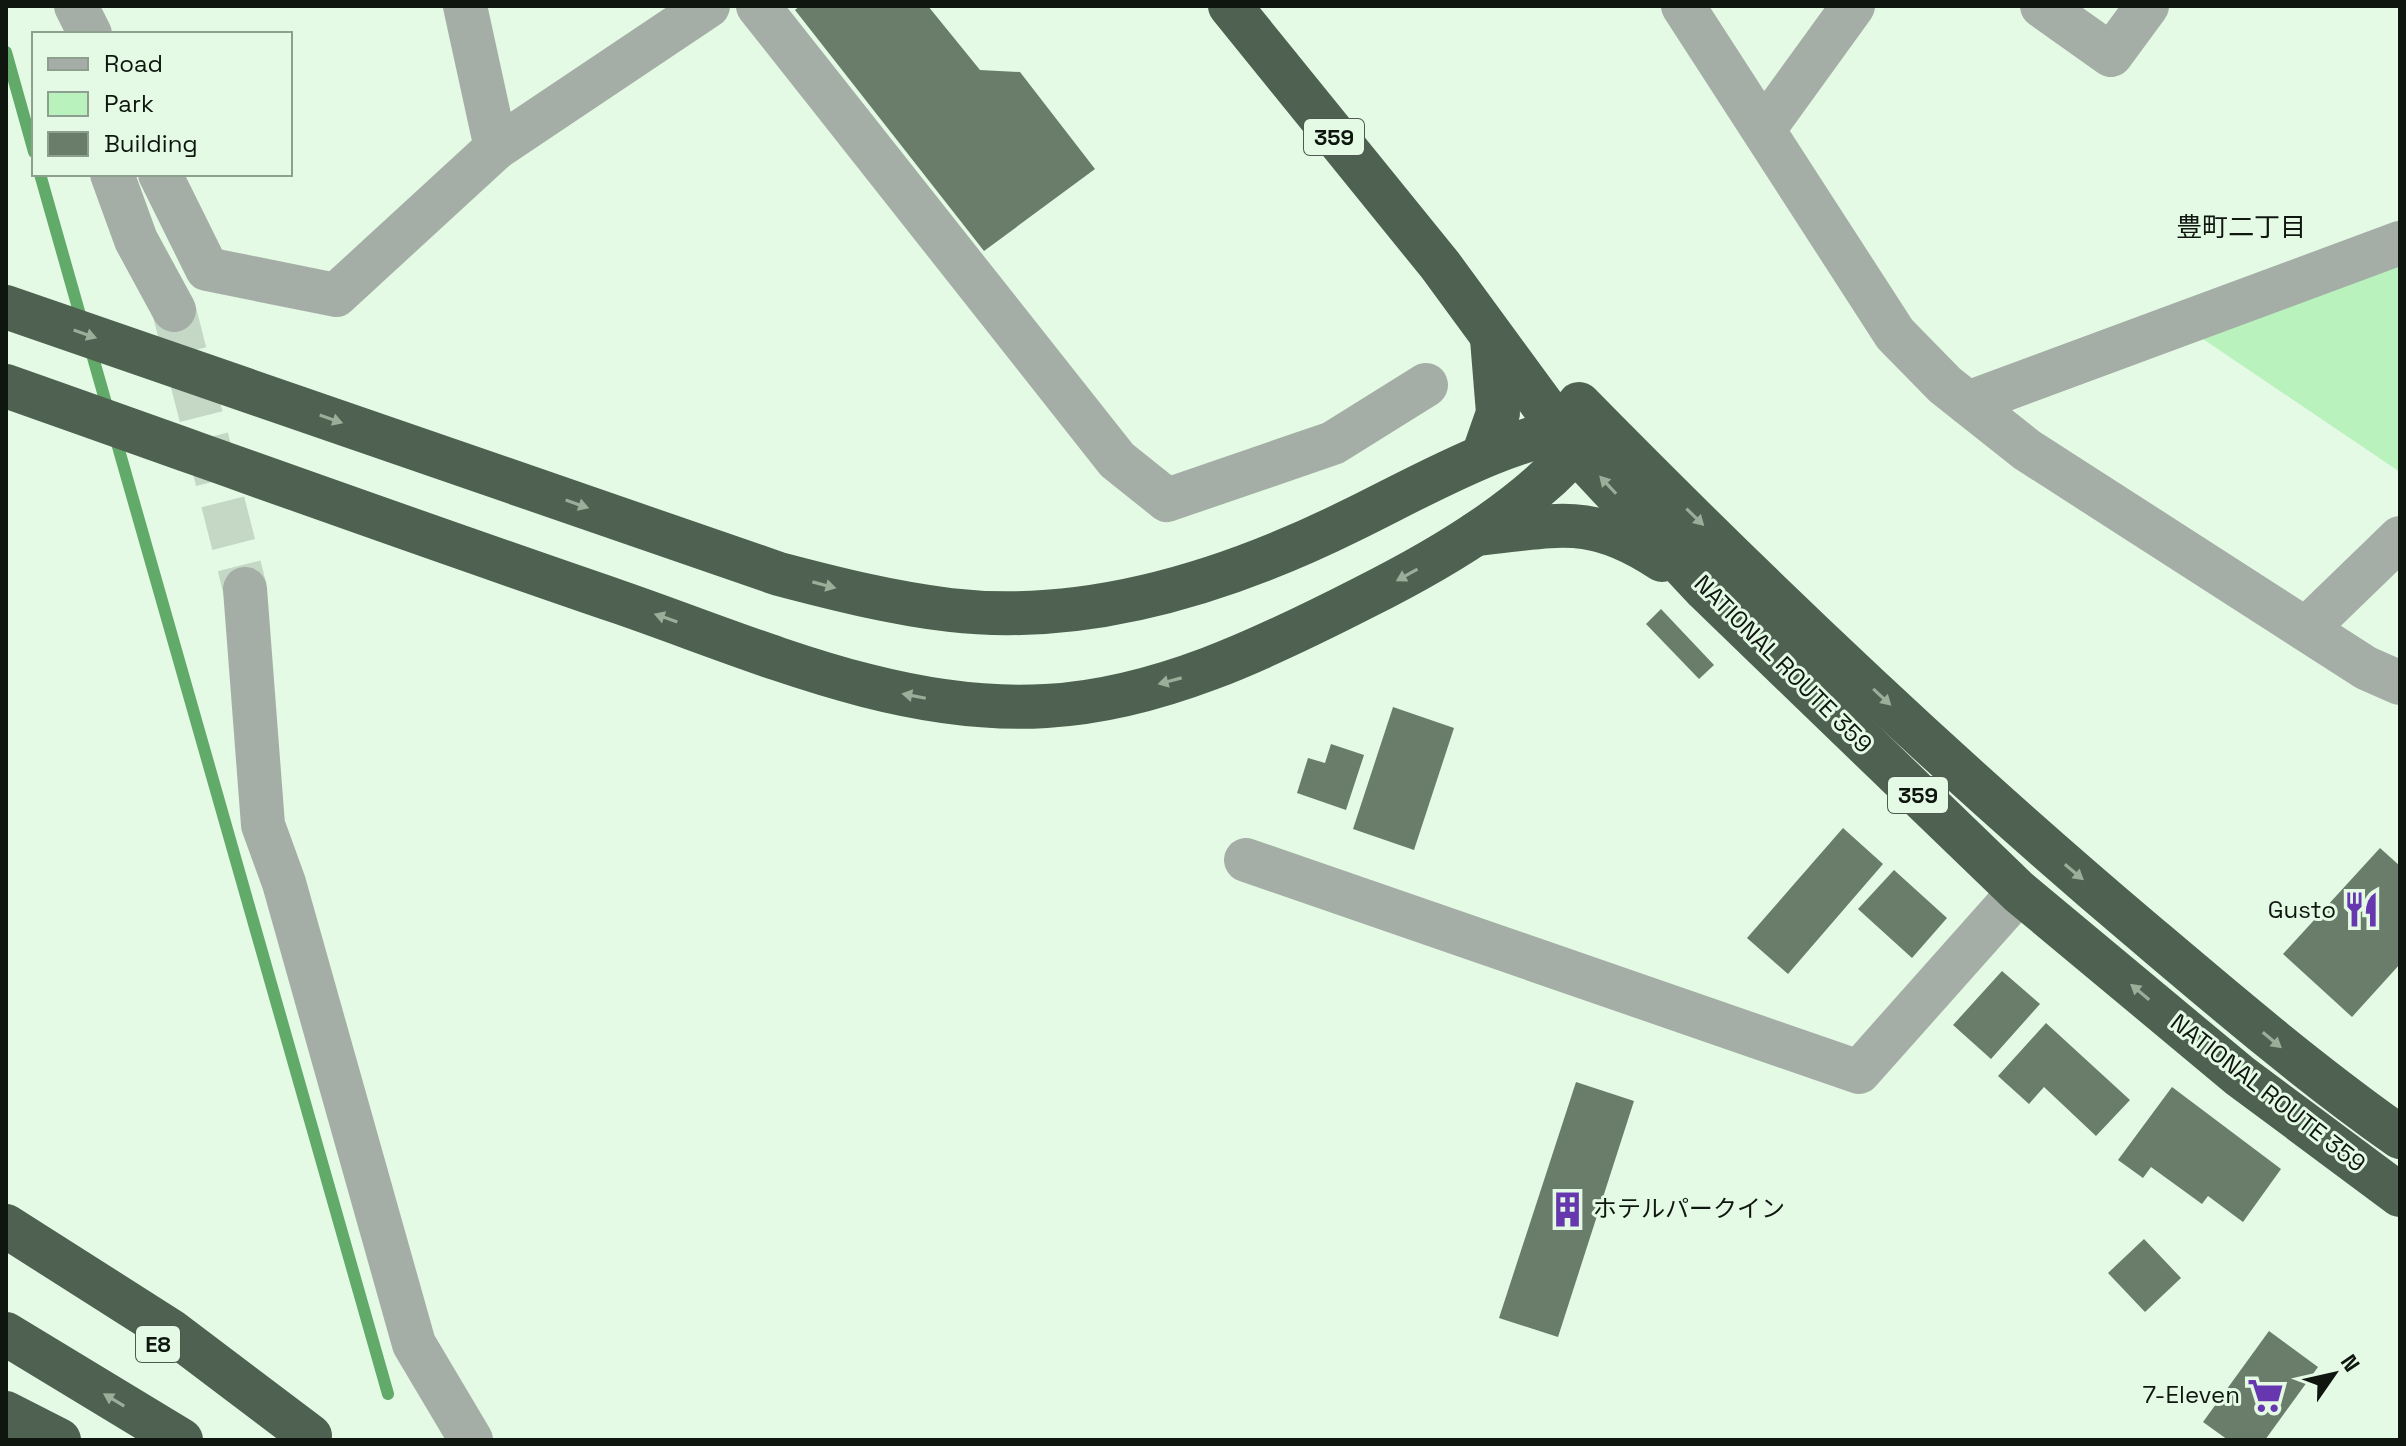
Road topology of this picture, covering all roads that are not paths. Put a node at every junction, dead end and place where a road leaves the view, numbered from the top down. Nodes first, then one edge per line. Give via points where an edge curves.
1 (52, 6) edge
2 (76, 6) edge
3 (465, 6) edge
4 (708, 6) edge
5 (758, 6) edge
6 (1230, 6) edge
7 (1683, 6) edge
8 (1853, 6) edge
9 (2042, 6) edge
10 (2147, 6) edge
11 (61, 32) edge
12 (89, 32) edge
13 (1764, 129) junction
14 (496, 148) junction
15 (113, 176) edge
16 (161, 176) edge
17 (2400, 243) edge
18 (1440, 265) junction
19 (8, 307) edge
20 (174, 310) tunnel mouth
21 (1492, 337) junction
22 (1426, 385) dead end
23 (6, 386) edge
24 (1968, 403) junction
25 (1578, 435) junction
26 (1484, 453) junction
27 (1474, 535) junction
28 (2400, 538) edge
29 (245, 589) tunnel mouth
30 (1705, 589) junction
31 (2306, 629) junction
32 (2400, 683) edge
33 (1246, 860) dead end
34 (2019, 892) junction
35 (2400, 1137) edge
36 (2400, 1195) edge
37 (6, 1226) edge
38 (6, 1251) edge
39 (6, 1334) edge
40 (6, 1413) edge
41 (314, 1438) edge
42 (59, 1440) edge
43 (181, 1440) edge
44 (471, 1440) edge

1 - 11 street
2 - 12 street
3 - 14 street
4 - 14 street
5 - 22 street via 1117,460 1167,500 1333,443
6 - 18 highway, NATIONAL ROUTE 359 / 359
7 - 13 street
8 - 13 street
9 - 10 street via 2111,55
13 - 24 street via 1895,334
14 - 16 street via 336,295 207,269
15 - 20 street via 136,240
17 - 24 street
18 - 21 highway, NATIONAL ROUTE 359 / 359
18 - 25 highway, NATIONAL ROUTE 359 / 359
19 -> 26 highway via 779,574 868,597 953,610 1041,612 1125,601 1208,580 1275,556
21 - 25 highway, NATIONAL ROUTE 359 / 359
21 - 26 highway via 1498,413
27 -> 23 highway via 1334,613 1181,679 1047,706 976,705 909,696 760,650
24 - 31 street via 2027,450
25 - 26 highway
25 - 27 highway via 1528,495
30 -> 25 highway, NATIONAL ROUTE 359 / 359
25 -> 35 highway, NATIONAL ROUTE 359 / 359 via 1878,693 2052,853 2320,1081
27 - 30 highway via 1592,526 1634,542
28 - 31 street
29 - 44 street via 263,825 414,1344
30 - 34 highway, NATIONAL ROUTE 359 / 359
31 - 32 street
33 - 34 street via 1859,1072
36 -> 34 highway, NATIONAL ROUTE 359 / 359 via 2240,1076
37 - 41 highway via 171,1331
38 - 41 highway, E8
43 -> 39 highway
40 - 42 highway

